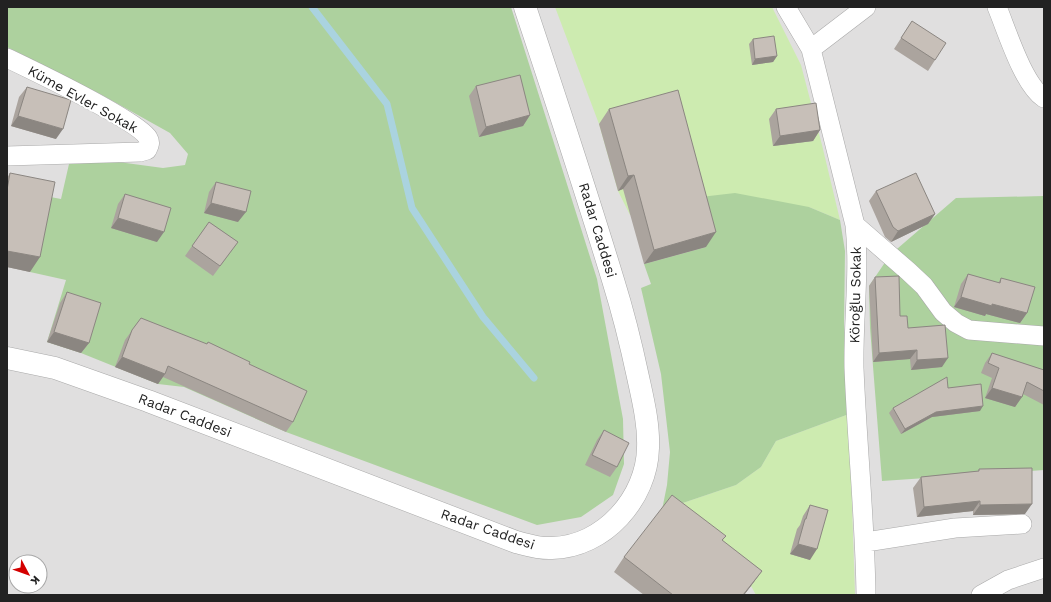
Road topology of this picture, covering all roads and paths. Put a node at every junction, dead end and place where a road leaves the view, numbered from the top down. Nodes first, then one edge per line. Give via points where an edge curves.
1 (525, 7) edge
2 (786, 7) edge
3 (866, 7) edge
4 (998, 7) edge
5 (811, 49) junction
6 (7, 58) edge
7 (1044, 98) edge
8 (7, 156) edge
9 (855, 225) junction
10 (1044, 336) edge
11 (7, 358) edge
12 (1022, 524) dead end
13 (866, 542) junction
14 (1044, 568) edge
15 (866, 595) edge
16 (981, 595) edge

1 - 11 street, Radar Caddesi via 616,289 627,326 645,409 648,448 645,475 637,494 623,512 604,529 585,541 567,546 535,547 516,542 148,401 55,368
2 - 5 street, Köroğlu Sokak
3 - 5 street
4 - 7 street via 1028,79
5 - 9 street, Köroğlu Sokak
6 - 8 street, Küme Evler Sokak via 137,127 148,138 150,144 147,150 140,152
9 - 10 street via 924,286 943,312 956,323 969,330
9 - 13 street, Köroğlu Sokak via 857,248 854,368
12 - 13 street via 955,528
13 - 15 street, Köroğlu Sokak
14 - 16 street via 1008,580

